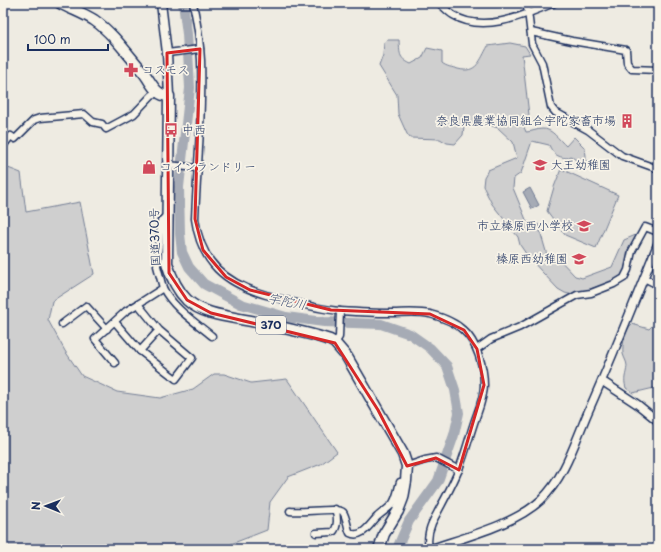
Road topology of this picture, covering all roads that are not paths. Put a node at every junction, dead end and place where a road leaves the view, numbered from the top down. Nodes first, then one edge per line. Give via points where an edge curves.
1 (60, 3) edge
2 (161, 3) edge
3 (194, 3) edge
4 (439, 3) edge
5 (526, 3) edge
6 (554, 3) edge
7 (528, 13) junction
8 (531, 32) junction
9 (199, 49) junction
10 (171, 53) junction
11 (658, 70) edge
12 (158, 93) junction
13 (169, 96) junction
14 (169, 133) junction
15 (3, 146) edge
16 (170, 166) junction
17 (196, 168) junction
18 (658, 169) edge
19 (167, 216) junction
20 (658, 232) edge
21 (658, 243) edge
22 (644, 278) junction
23 (658, 285) edge
24 (163, 288) junction
25 (138, 304) junction
26 (340, 312) junction
27 (115, 322) junction
28 (62, 324) dead end
29 (107, 329) junction
30 (160, 330) junction
31 (212, 336) dead end
32 (337, 340) junction
33 (477, 349) junction
34 (140, 350) junction
35 (115, 364) dead end
36 (602, 381) junction
37 (658, 421) edge
38 (407, 466) junction
39 (457, 469) junction
40 (406, 481) junction
41 (335, 509) junction
42 (290, 511) dead end
43 (316, 533) dead end
44 (379, 549) edge
45 (430, 549) edge

1 - 12 highway via 94,20 148,78
2 - 10 main road
3 - 9 street
4 - 7 street via 452,15 480,24
5 - 7 street
6 - 7 street
7 - 8 street
8 - 11 street via 626,50 627,63 632,69
8 - 18 street via 532,44 542,63 551,107 555,112 588,130 622,156
9 - 10 street
9 - 17 street via 201,100
10 - 13 main road
12 - 13 highway
12 - 14 highway
12 - 15 street via 152,95 134,114 106,129 84,114 40,118 34,120 14,139 11,136
13 - 14 highway, 国道370号 / 370
14 - 16 highway, 国道370号 / 370
16 - 17 street
16 - 19 highway, 国道370号 / 370
17 - 26 street via 197,233 203,250 215,267 236,284 250,290
19 - 24 street via 161,220 157,266
19 - 32 highway, 国道370号 / 370 via 167,263 172,280 187,300 211,313
20 - 33 street via 645,227 632,251 624,278 591,293 577,295 520,327 491,339
21 - 22 street
22 - 23 street
22 - 36 street
24 - 25 street
24 - 31 street via 177,306
25 - 27 street
25 - 30 street
26 - 32 street
26 - 33 street via 430,314 464,330
27 - 29 street
27 - 34 street
28 - 29 street via 86,306
29 - 35 street via 95,339
30 - 34 street
30 - 34 street via 192,358 176,379
32 - 38 highway, 国道370号 / 370 via 403,454
33 - 39 street via 484,386 481,402
36 - 37 street
36 - 45 street via 563,470 541,500 508,521
38 - 39 street via 436,458
38 - 40 highway, 国道370号 / 370
39 - 45 street via 432,522 428,536
40 - 41 street via 400,482 393,504 360,533 350,533 344,514
40 - 44 highway, 国道370号 / 370 via 398,511 384,534
41 - 42 street
41 - 43 street via 337,513 334,531

